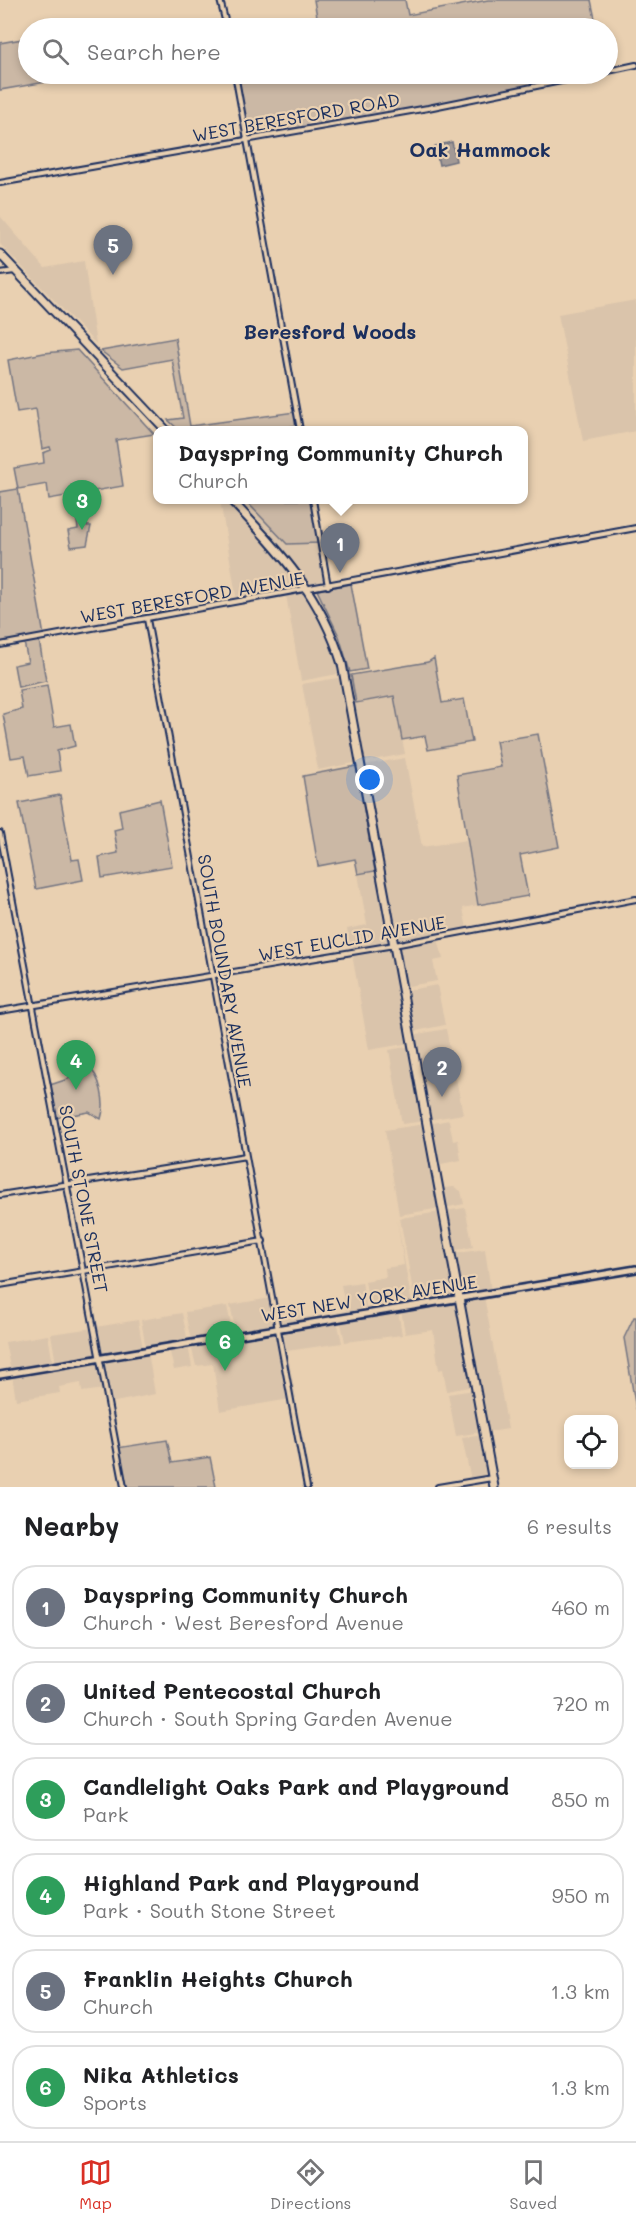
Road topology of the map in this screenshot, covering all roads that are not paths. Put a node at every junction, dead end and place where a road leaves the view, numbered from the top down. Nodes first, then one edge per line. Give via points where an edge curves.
1 (220, 0) edge
2 (224, 18) edge
3 (636, 65) edge
4 (618, 69) edge
5 (237, 84) edge
6 (547, 84) edge
7 (247, 138) junction
8 (0, 183) edge
9 (0, 254) edge
10 (16, 271) junction
11 (0, 273) edge
12 (162, 426) edge
13 (299, 426) edge
14 (235, 504) edge
15 (314, 504) edge
16 (636, 528) edge
17 (328, 586) junction
18 (309, 589) junction
19 (147, 620) junction
20 (0, 645) edge
21 (0, 833) edge
22 (636, 899) edge
23 (394, 945) junction
24 (213, 976) junction
25 (33, 1005) junction
26 (0, 1011) edge
27 (246, 1156) junction
28 (67, 1184) junction
29 (0, 1195) edge
30 (263, 1241) junction
31 (636, 1269) edge
32 (83, 1271) junction
33 (0, 1285) edge
34 (459, 1298) junction
35 (278, 1328) junction
36 (100, 1358) junction
37 (0, 1375) edge
38 (492, 1478) junction
39 (124, 1487) edge
40 (308, 1487) edge
41 (438, 1487) edge
42 (494, 1487) edge

1 - 2 street
3 - 4 street
5 - 7 street
6 - 7 street, WEST BERESFORD ROAD
7 - 8 street, WEST BERESFORD ROAD
7 - 13 street
9 - 10 highway
10 - 11 street
10 - 12 highway
14 - 18 highway via 287,559
15 - 17 street
16 - 17 street, WEST BERESFORD AVENUE
17 - 18 street, WEST BERESFORD AVENUE
18 - 19 street, WEST BERESFORD AVENUE
18 - 23 highway via 331,631 345,675
19 - 20 street, WEST BERESFORD AVENUE
19 - 24 street, SOUTH BOUNDARY AVENUE
21 - 25 street, SOUTH STONE STREET
22 - 23 street, WEST EUCLID AVENUE
23 - 24 street, WEST EUCLID AVENUE
23 - 34 highway
24 - 25 street, WEST EUCLID AVENUE
24 - 27 street, SOUTH BOUNDARY AVENUE
25 - 26 street, WEST EUCLID AVENUE
25 - 28 street, SOUTH STONE STREET
27 - 28 street
27 - 30 street, SOUTH BOUNDARY AVENUE
28 - 29 street
28 - 32 street, SOUTH STONE STREET
30 - 32 street
30 - 35 street, SOUTH BOUNDARY AVENUE
31 - 34 main road, WEST NEW YORK AVENUE
32 - 33 street
32 - 36 street, SOUTH STONE STREET
34 - 35 main road, WEST NEW YORK AVENUE
34 - 38 highway
35 - 36 main road, WEST NEW YORK AVENUE
35 - 40 street, SOUTH BOUNDARY AVENUE
36 - 37 main road, WEST NEW YORK AVENUE
36 - 39 street, SOUTH STONE STREET
38 - 41 street
38 - 42 highway

